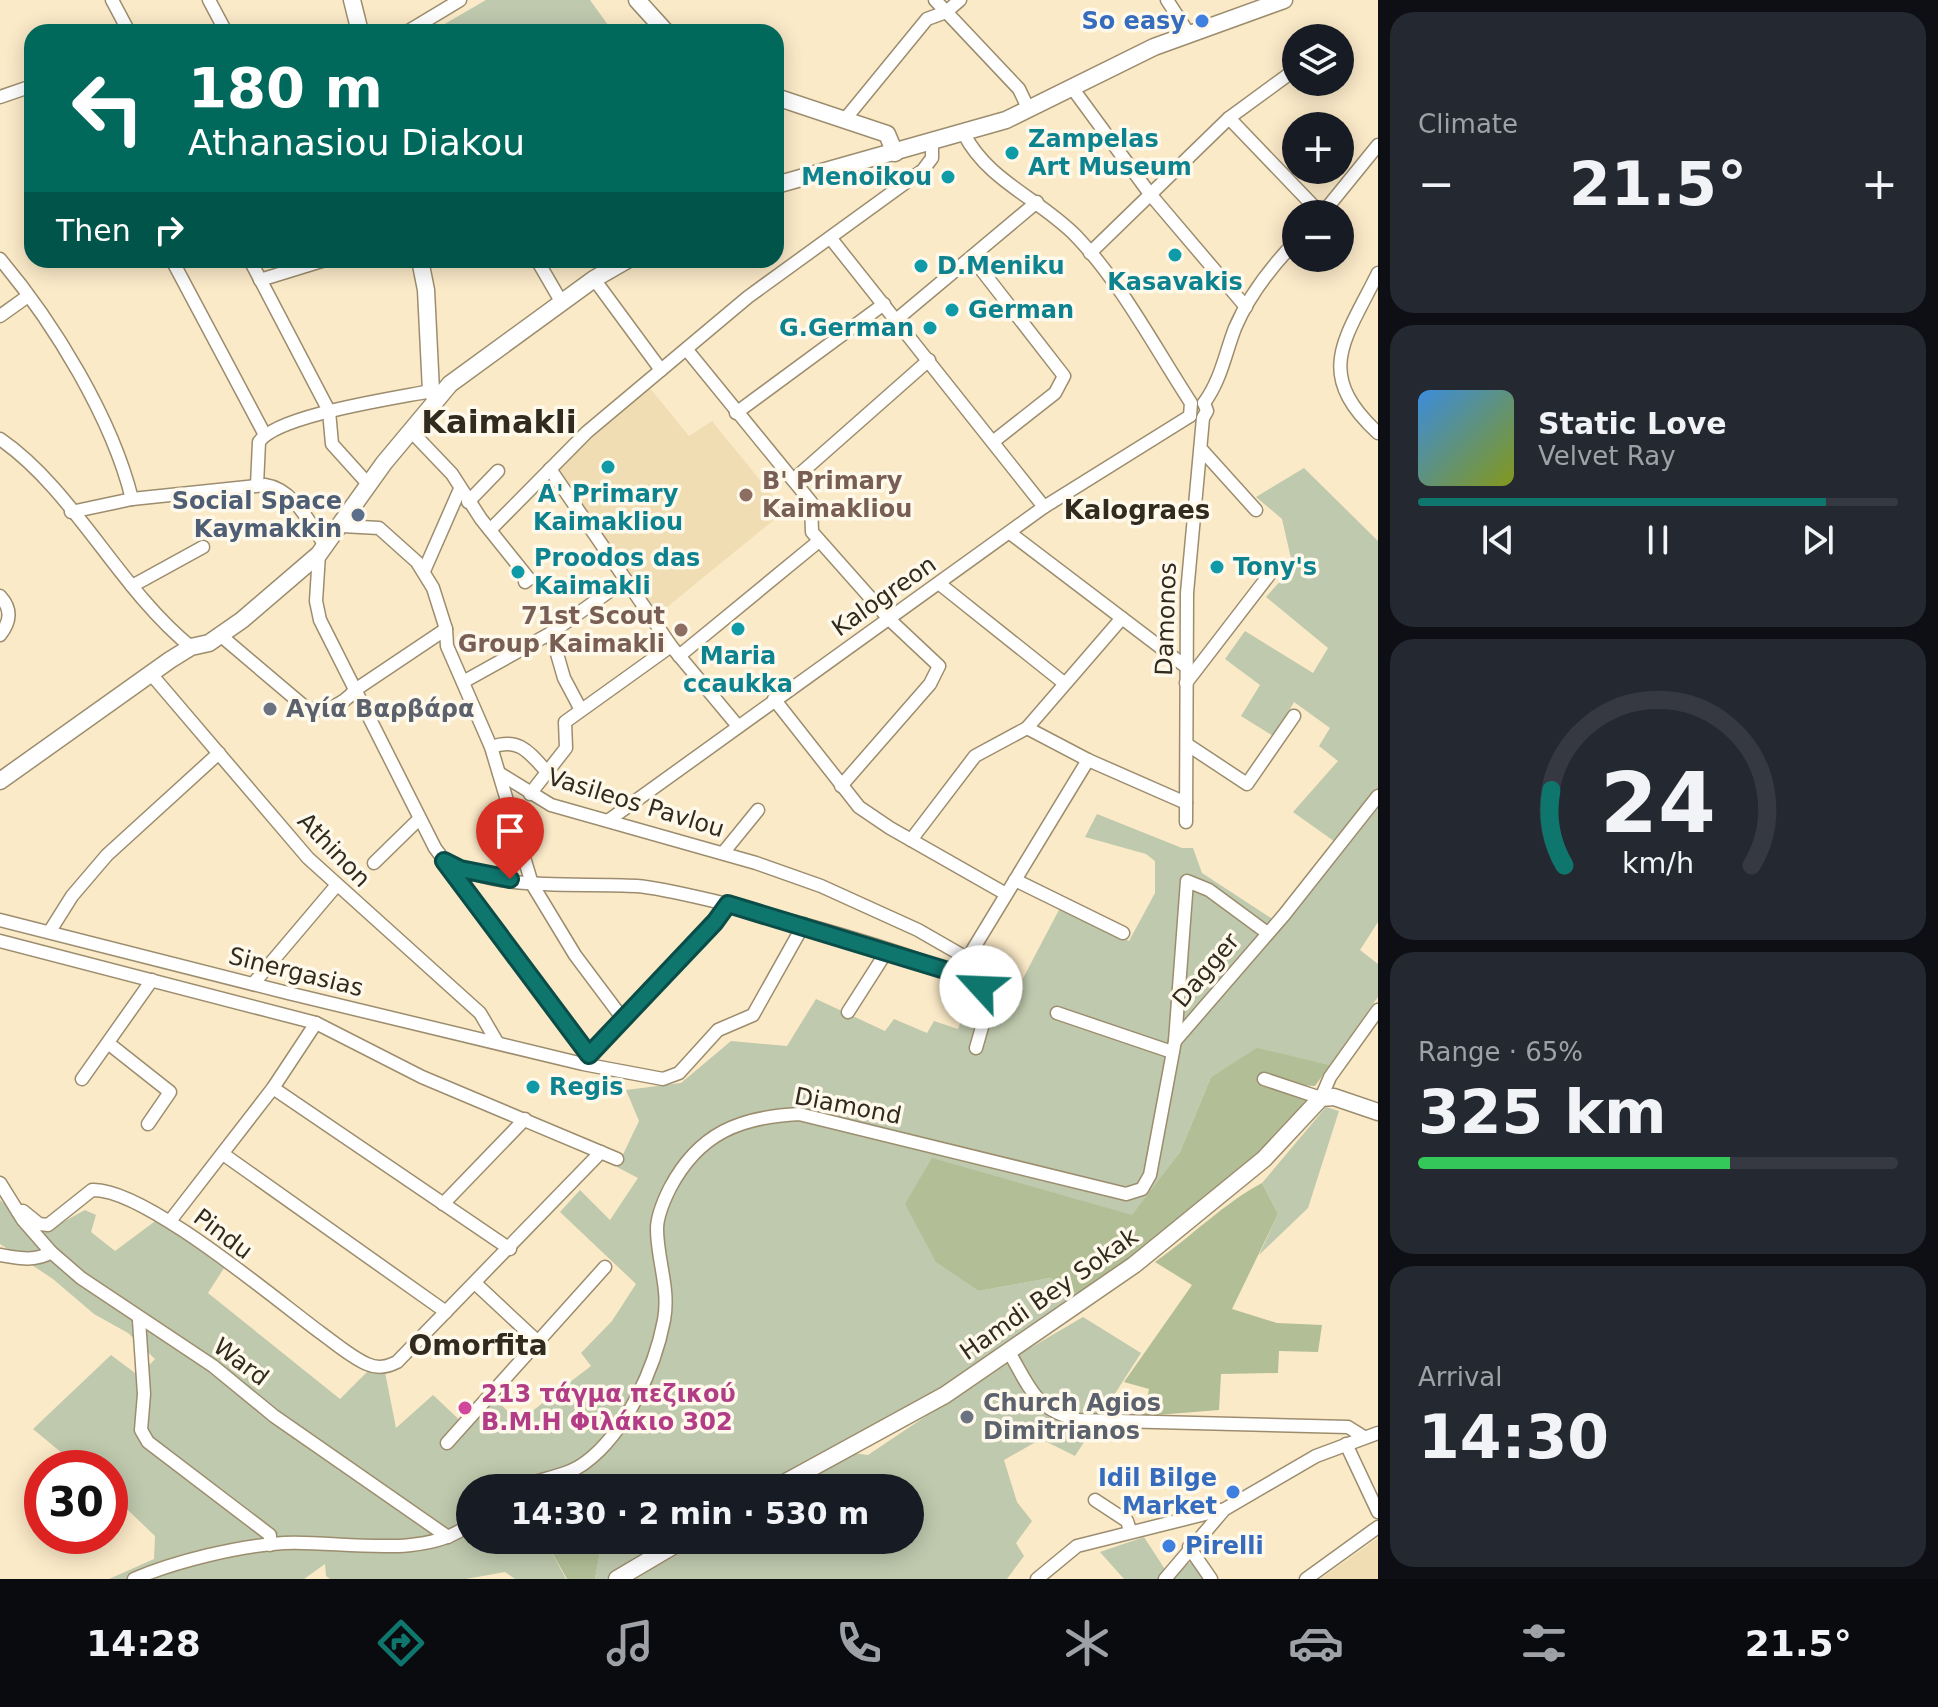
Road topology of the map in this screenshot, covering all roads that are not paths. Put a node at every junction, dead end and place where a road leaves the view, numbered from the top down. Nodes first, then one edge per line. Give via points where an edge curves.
1 (112, 0) edge
2 (209, 0) edge
3 (352, 0) edge
4 (460, 0) edge
5 (637, 0) edge
6 (935, 0) edge
7 (960, 0) edge
8 (1167, 0) edge
9 (1284, 0) edge
10 (946, 12) junction
11 (125, 24) edge
12 (222, 24) edge
13 (358, 24) edge
14 (421, 24) edge
15 (659, 24) edge
16 (1189, 34) junction
17 (1282, 79) edge
18 (24, 89) edge
19 (1073, 89) junction
20 (0, 97) edge
21 (784, 99) edge
22 (1029, 110) junction
23 (846, 118) junction
24 (1229, 118) junction
25 (964, 134) junction
26 (932, 141) junction
27 (1378, 145) edge
28 (895, 153) junction
29 (784, 183) edge
30 (1150, 194) junction
31 (1308, 200) edge
32 (1334, 200) edge
33 (1037, 202) junction
34 (832, 240) junction
35 (1090, 253) junction
36 (1282, 256) edge
37 (0, 259) edge
38 (973, 259) junction
39 (176, 268) edge
40 (254, 268) edge
41 (299, 268) edge
42 (422, 268) edge
43 (542, 268) edge
44 (613, 268) edge
45 (1378, 273) edge
46 (594, 279) junction
47 (260, 280) junction
48 (1368, 294) junction
49 (28, 296) junction
50 (562, 303) junction
51 (1378, 303) edge
52 (884, 304) junction
53 (1246, 307) junction
54 (0, 316) edge
55 (896, 320) junction
56 (687, 350) junction
57 (929, 360) junction
58 (661, 370) junction
59 (434, 395) junction
60 (1197, 410) junction
61 (329, 411) junction
62 (736, 413) junction
63 (410, 430) junction
64 (1378, 433) edge
65 (265, 435) junction
66 (0, 439) edge
67 (994, 441) junction
68 (1201, 449) junction
69 (550, 469) junction
70 (498, 471) dead end
71 (793, 480) junction
72 (257, 485) junction
73 (369, 485) junction
74 (460, 489) junction
75 (132, 499) junction
76 (468, 502) junction
77 (1044, 507) junction
78 (1256, 510) dead end
79 (71, 512) junction
80 (342, 526) junction
81 (490, 530) junction
82 (1010, 533) junction
83 (819, 541) junction
84 (203, 547) dead end
85 (322, 550) junction
86 (1276, 566) dead end
87 (424, 571) junction
88 (625, 580) junction
89 (525, 582) dead end
90 (941, 585) junction
91 (132, 586) junction
92 (0, 596) edge
93 (1122, 618) junction
94 (890, 620) junction
95 (446, 629) junction
96 (551, 633) junction
97 (0, 635) edge
98 (220, 635) junction
99 (191, 647) junction
100 (675, 651) junction
101 (1185, 666) junction
102 (151, 674) junction
103 (463, 682) junction
104 (1064, 683) junction
105 (1186, 683) junction
106 (355, 690) junction
107 (774, 699) junction
108 (581, 710) junction
109 (1294, 716) dead end
110 (737, 725) junction
111 (1027, 728) junction
112 (1188, 745) junction
113 (491, 747) junction
114 (219, 753) junction
115 (1088, 760) junction
116 (547, 772) junction
117 (499, 773) junction
118 (0, 781) edge
119 (841, 786) junction
120 (530, 794) junction
121 (1378, 796) edge
122 (1186, 803) junction
123 (758, 810) dead end
124 (419, 819) junction
125 (609, 820) junction
126 (1186, 822) dead end
127 (911, 840) junction
128 (723, 853) junction
129 (444, 861) junction
130 (374, 863) dead end
131 (1015, 880) junction
132 (532, 884) junction
133 (336, 886) junction
134 (1006, 894) junction
135 (728, 904) junction
136 (0, 920) edge
137 (804, 924) junction
138 (50, 931) junction
139 (1266, 932) junction
140 (1123, 933) dead end
141 (82, 940) junction
142 (0, 941) edge
143 (887, 951) junction
144 (967, 957) junction
145 (83, 962) junction
146 (958, 974) junction
147 (152, 980) junction
148 (1005, 980) dead end
149 (253, 984) junction
150 (288, 993) junction
151 (1378, 1010) edge
152 (848, 1012) dead end
153 (281, 1013) junction
154 (1057, 1013) dead end
155 (623, 1019) junction
156 (316, 1023) junction
157 (497, 1042) junction
158 (108, 1043) junction
159 (1174, 1046) junction
160 (976, 1048) dead end
161 (586, 1060) junction
162 (82, 1079) dead end
163 (1264, 1079) dead end
164 (273, 1088) junction
165 (1321, 1098) junction
166 (1378, 1112) edge
167 (525, 1119) junction
168 (148, 1124) dead end
169 (601, 1152) junction
170 (223, 1154) junction
171 (617, 1159) dead end
172 (0, 1183) edge
173 (1126, 1194) joint
174 (443, 1204) junction
175 (18, 1212) junction
176 (170, 1221) junction
177 (510, 1249) junction
178 (51, 1252) junction
179 (0, 1255) edge
180 (605, 1267) dead end
181 (476, 1284) junction
182 (446, 1312) junction
183 (139, 1320) junction
184 (537, 1341) junction
185 (1009, 1352) junction
186 (1378, 1433) edge
187 (1364, 1437) junction
188 (447, 1443) dead end
189 (1346, 1444) junction
190 (558, 1474) edge
191 (802, 1474) edge
192 (1095, 1500) dead end
193 (1225, 1509) junction
194 (1378, 1512) edge
195 (1178, 1520) junction
196 (1378, 1527) edge
197 (1130, 1530) junction
198 (456, 1532) edge
199 (1202, 1532) junction
200 (448, 1537) junction
201 (270, 1545) junction
202 (1189, 1547) junction
203 (659, 1554) edge
204 (134, 1579) edge
205 (617, 1579) edge
206 (1037, 1579) edge
207 (1165, 1579) edge
208 (1211, 1579) edge
209 (1306, 1579) edge

1 - 11 street
2 - 12 street
3 - 13 street
4 - 14 street
5 - 15 street
6 - 10 street
7 - 10 street
8 - 16 street
9 - 16 street
10 - 22 street via 1019,89
10 - 23 street via 927,19
16 - 19 street
17 - 24 street
18 - 20 street
19 - 22 street
19 - 30 street
21 - 23 street
22 - 25 street
23 - 28 street via 887,134
24 - 30 street
24 - 31 street
25 - 26 street
25 - 33 street via 984,165
26 - 28 street
26 - 34 street via 932,158 923,170
27 - 32 street
28 - 29 street
30 - 35 street
30 - 53 street
33 - 35 street
33 - 38 street
34 - 52 street
34 - 56 street via 748,297
35 - 60 street
36 - 53 street
37 - 49 street
38 - 55 street
38 - 67 street via 1064,376 1055,393
39 - 65 street
40 - 47 street
41 - 47 street
42 - 59 street
43 - 50 street
44 - 46 street
45 - 48 street
46 - 50 street
46 - 58 street
47 - 61 street
48 - 51 street
48 - 64 street via 1344,345 1340,377 1350,404
49 - 54 street
49 - 75 street via 100,417
50 - 59 street
52 - 55 street
52 - 62 street
53 - 60 street via 1215,388
55 - 57 street
56 - 58 street
56 - 62 street
57 - 67 street
57 - 71 street
58 - 69 street
59 - 61 street
59 - 63 street
60 - 68 street, Damonos
60 - 77 street, Kalogreon
61 - 65 street
61 - 73 street via 332,444
62 - 71 street
63 - 73 street
63 - 74 street
65 - 72 street via 258,449
66 - 79 street
67 - 77 street
68 - 78 street
68 - 101 street, Damonos
69 - 81 street
69 - 88 street
70 - 76 street
71 - 83 street via 814,508 811,527
72 - 75 street
72 - 85 street via 283,491
73 - 80 street
74 - 76 street
74 - 87 street
75 - 79 street
76 - 81 street
77 - 82 street, Kalogreon
79 - 91 street
80 - 85 street
80 - 87 street via 379,528
81 - 89 street via 529,579
82 - 90 street, Kalogreon
82 - 93 street
83 - 94 street
83 - 100 street
84 - 91 street
85 - 98 street via 258,609
85 - 106 street via 316,601 320,620
86 - 105 street
87 - 95 street
88 - 96 street
88 - 100 street
90 - 94 street, Kalogreon
90 - 104 street
91 - 99 street
92 - 97 street via 10,617
93 - 101 street
93 - 104 street
94 - 107 street, Kalogreon
94 - 119 street via 937,663 939,671
95 - 103 street via 447,646
95 - 106 street
96 - 103 street
96 - 108 street via 564,678
98 - 99 street
98 - 106 street via 309,709 339,704
99 - 102 street
100 - 108 street
100 - 110 street
101 - 105 street, Damonos
102 - 114 street, Athinon
102 - 118 street
103 - 113 street
104 - 111 street
105 - 112 street, Damonos
106 - 124 street
107 - 110 street, Kalogreon
107 - 119 street
108 - 116 street via 563,725 566,748
109 - 112 street via 1255,777 1243,784
110 - 125 street, Kalogreon
111 - 115 street
111 - 127 street via 975,756
112 - 122 street, Damonos
113 - 116 street via 519,744
113 - 117 street
114 - 133 street, Athinon
114 - 138 street via 93,870
115 - 122 street
115 - 131 street
116 - 120 street
117 - 120 street, Vasileos Pavlou
117 - 132 street
119 - 127 street via 867,813
120 - 125 street, Vasileos Pavlou
121 - 139 street, Dagger
122 - 126 street, Damonos
123 - 128 street
124 - 129 street
124 - 130 street
125 - 128 street, Vasileos Pavlou
127 - 134 street
128 - 144 street, Vasileos Pavlou via 821,886
129 - 132 street
129 - 161 street
131 - 134 street
131 - 140 street
132 - 135 street via 639,886
132 - 155 street via 575,955
133 - 149 street
133 - 157 street, Athinon via 480,1013
134 - 144 street
135 - 137 street
135 - 155 street
136 - 138 street, Sinergasias
137 - 143 street
137 - 161 street, Sinergasias via 753,1015 713,1034 679,1073 659,1079
138 - 141 street, Sinergasias
139 - 159 street, Dagger
139 - 159 street via 1209,890 1187,881
141 - 145 street
141 - 149 street, Sinergasias
142 - 145 street
143 - 146 street
143 - 152 street
144 - 146 street
144 - 148 street, Vasileos Pavlou
145 - 147 street
146 - 160 street via 986,992
147 - 153 street
147 - 158 street
149 - 150 street, Sinergasias
150 - 153 street
150 - 157 street, Sinergasias
151 - 165 street
153 - 156 street
154 - 159 street
155 - 161 street
156 - 164 street
156 - 167 street via 422,1077
157 - 161 street, Sinergasias
158 - 162 street
158 - 168 street via 170,1092
159 - 173 street, Dagger via 1150,1175 1142,1189
163 - 165 street
164 - 170 street
164 - 174 street
165 - 166 street via 1334,1097
165 - 185 street, Hamdi Bey Sokak via 1264,1159 1192,1221
167 - 169 street
167 - 174 street
169 - 171 street
169 - 177 street
170 - 176 street
170 - 182 street
172 - 175 street, Ward
173 - 190 street, Diamond via 799,1114 749,1119 729,1127 683,1163 663,1202 657,1226 665,1318 656,1350 622,1421 581,1466
174 - 177 street
175 - 176 street, Pindu via 39,1224 53,1223 85,1194 100,1189
175 - 178 street, Ward
176 - 182 street, Pindu via 367,1364 381,1367 399,1360
177 - 181 street
178 - 179 street via 32,1258
178 - 183 street, Ward
180 - 184 street
181 - 182 street
181 - 184 street
183 - 200 street, Ward via 213,1366 274,1416
183 - 201 street via 141,1430 148,1442 270,1535
184 - 188 street
185 - 187 street via 1035,1397 1062,1416 1348,1427
185 - 191 street, Hamdi Bey Sokak via 883,1431
186 - 187 street
187 - 189 street
189 - 193 street via 1278,1474
189 - 194 street
192 - 197 street via 1127,1521
193 - 195 street
193 - 199 street
195 - 197 street
195 - 199 street
196 - 209 street
197 - 206 street via 1077,1546
198 - 200 street
199 - 202 street
200 - 201 street via 417,1545
201 - 204 street via 176,1564
202 - 207 street
202 - 208 street
203 - 205 street

